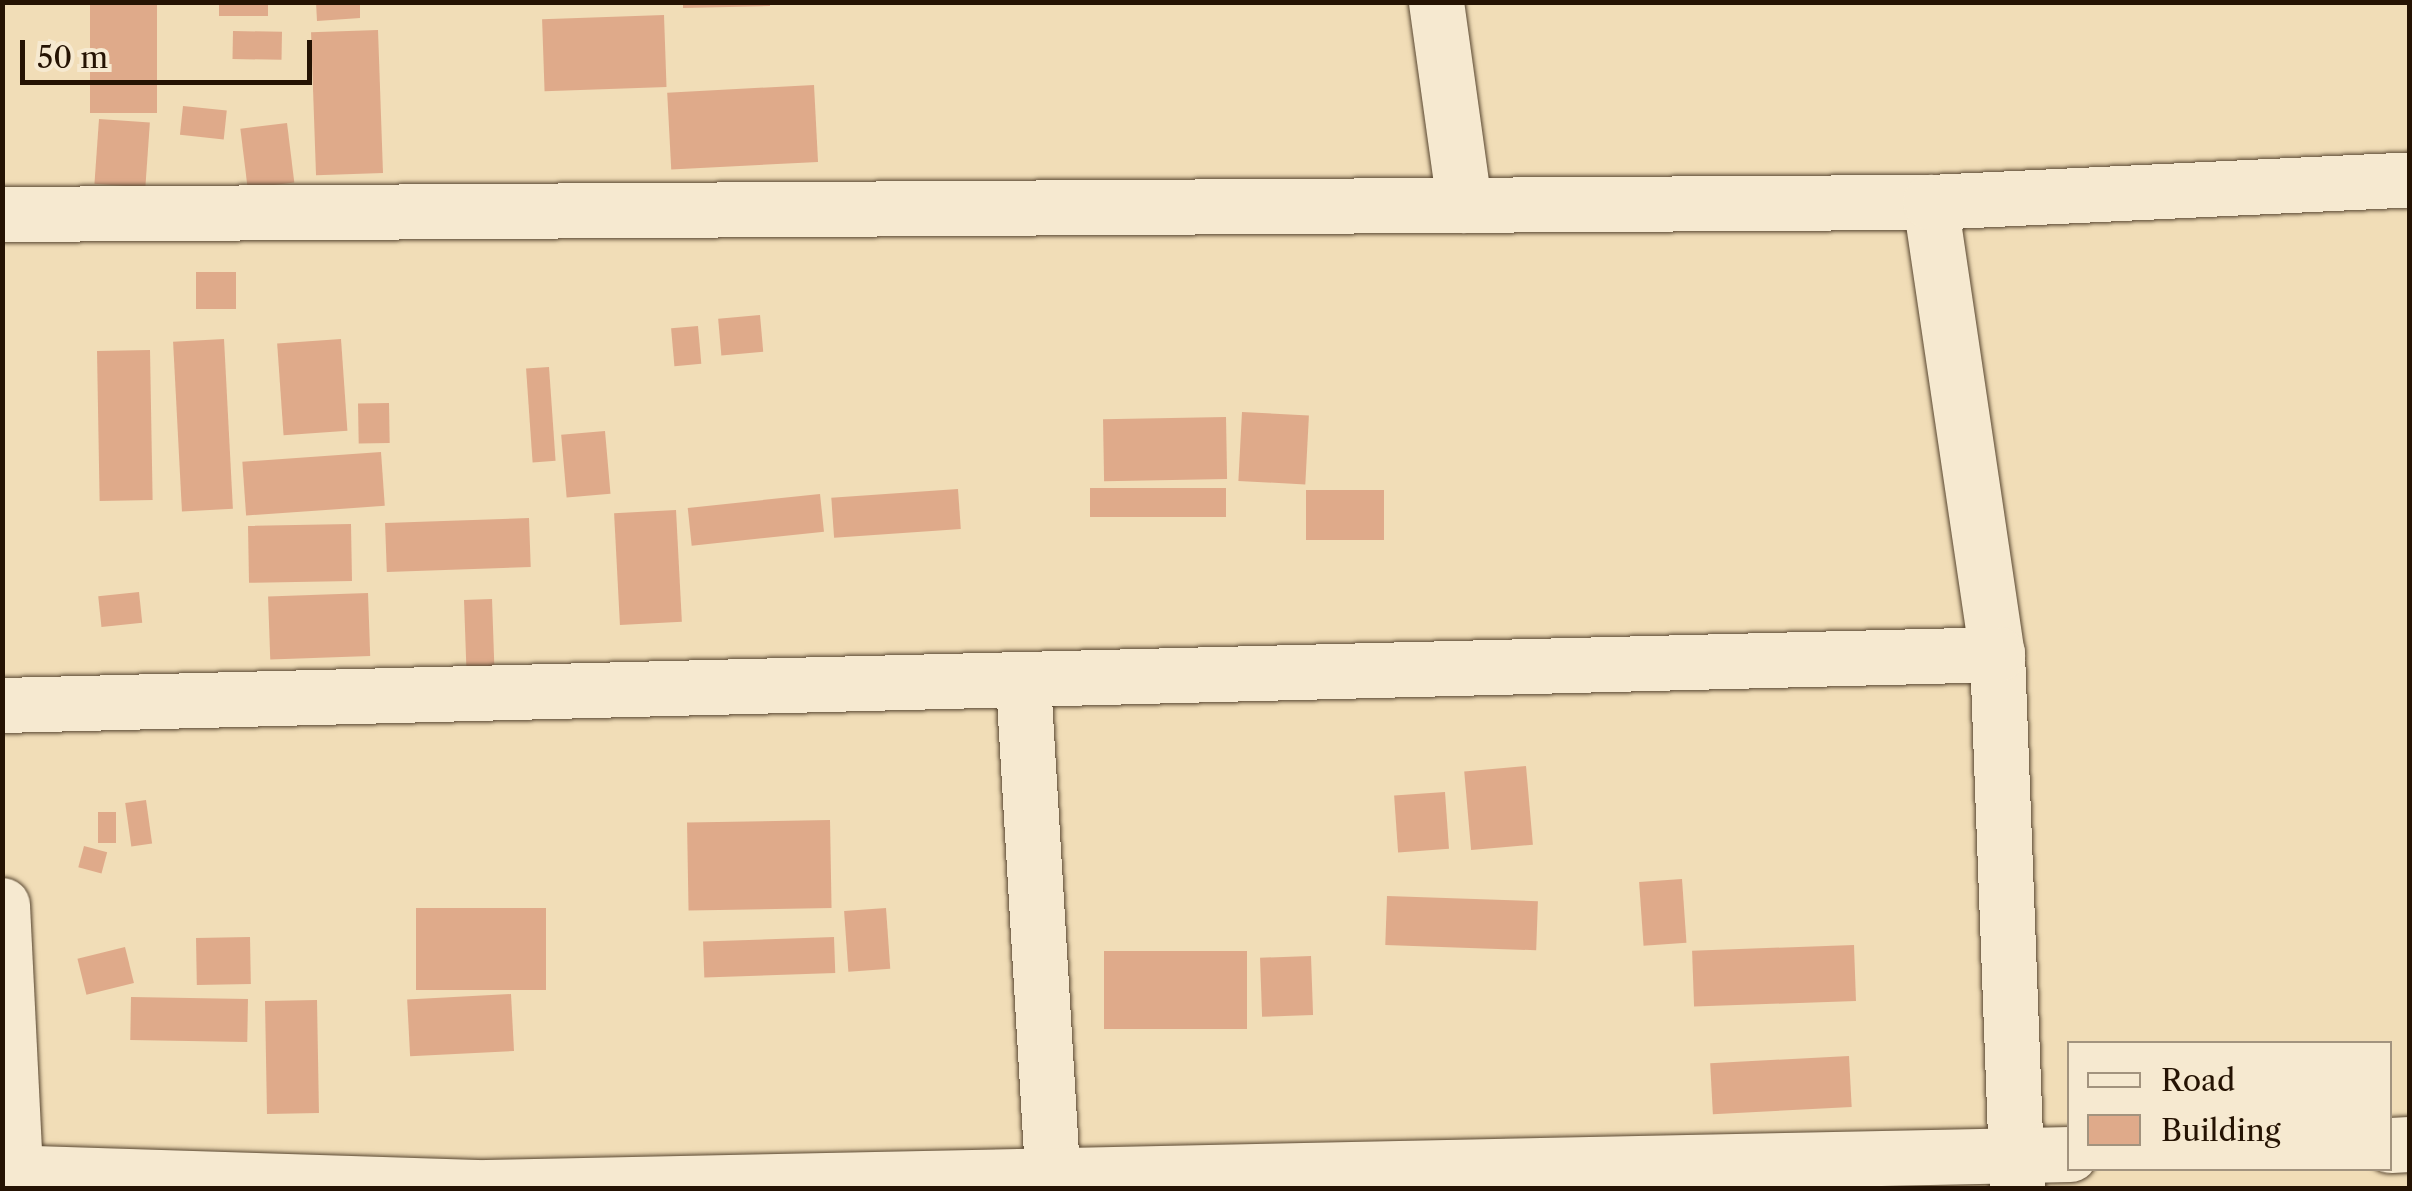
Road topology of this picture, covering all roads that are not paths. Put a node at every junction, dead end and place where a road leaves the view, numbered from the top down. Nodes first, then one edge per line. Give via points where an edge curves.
1 (1436, 2) edge
2 (2410, 179) edge
3 (1930, 202) junction
4 (1464, 205) junction
5 (2, 214) edge
6 (1997, 654) junction
7 (1024, 682) junction
8 (2, 705) edge
9 (2, 905) edge
10 (2067, 1155) edge
11 (2016, 1172) edge
12 (1052, 1175) junction
13 (11, 1178) edge

1 - 4 street
2 - 3 street
3 - 4 street
3 - 6 street
4 - 5 street
6 - 7 street
6 - 11 street
7 - 8 street
7 - 12 street
9 - 13 street
10 - 11 street
11 - 12 street
12 - 13 street via 486,1187

